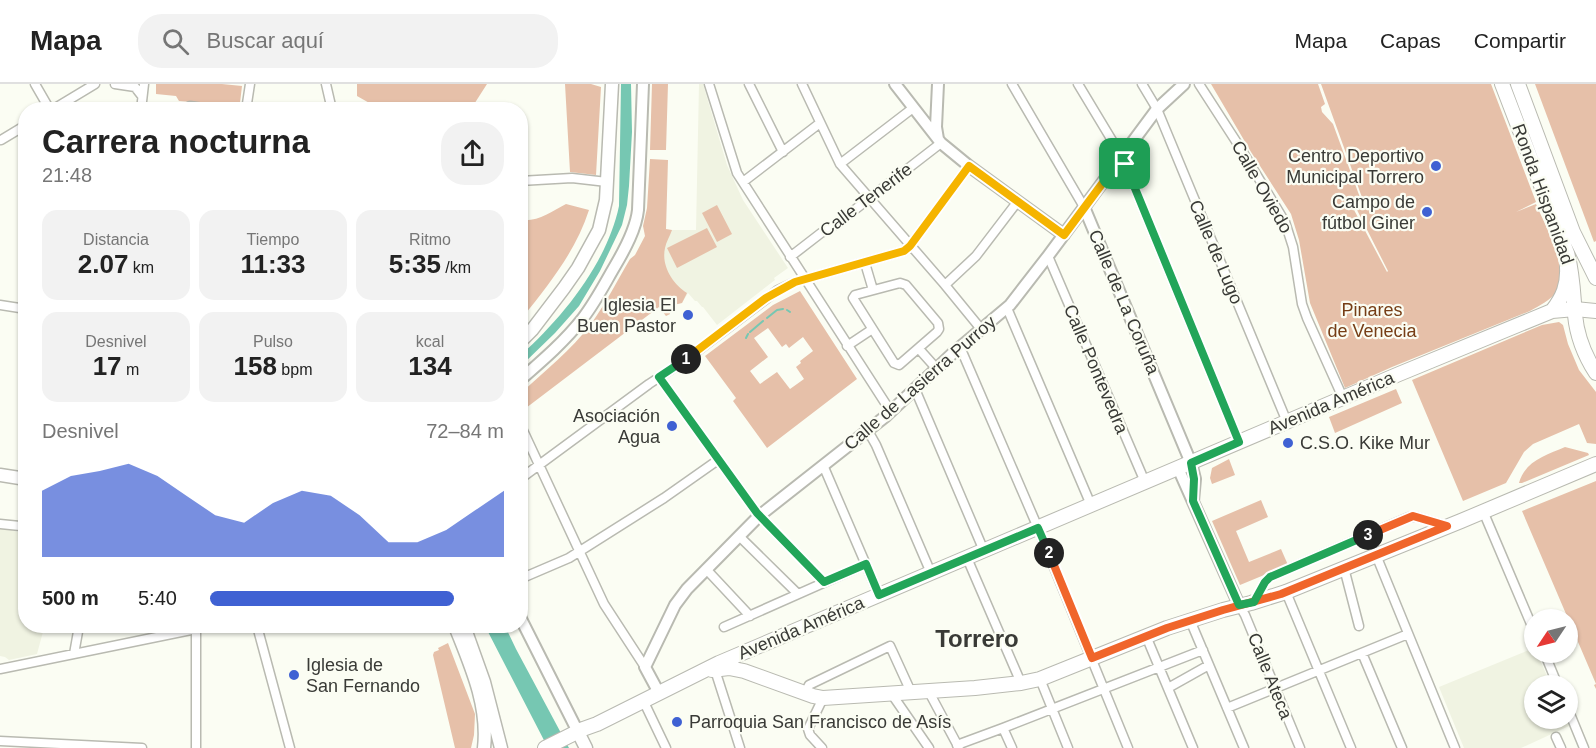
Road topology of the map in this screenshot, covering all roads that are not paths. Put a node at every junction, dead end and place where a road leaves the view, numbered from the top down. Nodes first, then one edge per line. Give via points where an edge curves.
1 (35, 84) edge
2 (95, 84) edge
3 (115, 84) edge
4 (144, 84) edge
5 (250, 84) edge
6 (326, 84) edge
7 (612, 84) edge
8 (643, 84) edge
9 (709, 84) edge
10 (749, 84) edge
11 (802, 84) edge
12 (895, 84) edge
13 (938, 84) edge
14 (1012, 84) edge
15 (1078, 84) edge
16 (1142, 84) edge
17 (1184, 84) edge
18 (1199, 84) edge
19 (1502, 84) edge
20 (1518, 84) edge
21 (142, 96) junction
22 (46, 102) edge
23 (65, 102) edge
24 (142, 102) edge
25 (247, 102) edge
26 (330, 102) edge
27 (913, 108) junction
28 (1157, 109) junction
29 (820, 123) junction
30 (18, 130) edge
31 (0, 141) edge
32 (939, 141) junction
33 (783, 152) junction
34 (1122, 157) junction
35 (840, 164) junction
36 (969, 166) junction
37 (528, 181) edge
38 (607, 182) junction
39 (742, 182) junction
40 (869, 198) junction
41 (1018, 201) junction
42 (1084, 207) junction
43 (1064, 235) junction
44 (910, 246) junction
45 (1567, 253) junction
46 (1048, 256) junction
47 (790, 257) junction
48 (865, 262) junction
49 (1596, 278) edge
50 (805, 279) junction
51 (945, 285) junction
52 (873, 290) junction
53 (0, 305) edge
54 (18, 308) edge
55 (1007, 308) junction
56 (1575, 309) junction
57 (1552, 311) junction
58 (1596, 311) edge
59 (981, 329) junction
60 (871, 330) junction
61 (528, 333) edge
62 (847, 346) junction
63 (960, 346) junction
64 (1596, 346) edge
65 (919, 349) junction
66 (1592, 367) edge
67 (936, 368) junction
68 (528, 373) edge
69 (659, 377) junction
70 (915, 389) junction
71 (1343, 398) junction
72 (891, 412) junction
73 (1287, 422) junction
74 (868, 431) junction
75 (528, 441) edge
76 (1239, 442) junction
77 (718, 460) junction
78 (1596, 464) edge
79 (539, 465) junction
80 (823, 465) junction
81 (1184, 466) junction
82 (528, 473) edge
83 (0, 475) edge
84 (18, 478) edge
85 (1145, 482) junction
86 (1091, 505) junction
87 (1484, 511) junction
88 (759, 516) junction
89 (0, 524) edge
90 (18, 526) edge
91 (1447, 526) junction
92 (1038, 528) junction
93 (739, 536) junction
94 (984, 550) junction
95 (579, 551) junction
96 (1376, 555) junction
97 (968, 558) junction
98 (866, 564) junction
99 (1344, 568) junction
100 (706, 569) junction
101 (931, 573) junction
102 (528, 576) edge
103 (824, 582) junction
104 (1286, 592) junction
105 (798, 594) junction
106 (879, 595) junction
107 (1254, 602) junction
108 (1239, 605) junction
109 (1525, 609) edge
110 (750, 615) junction
111 (1190, 620) junction
112 (1359, 626) dead end
113 (724, 627) dead end
114 (78, 633) edge
115 (169, 633) edge
116 (196, 633) edge
117 (259, 633) edge
118 (457, 633) edge
119 (466, 633) edge
120 (528, 633) edge
121 (1408, 634) junction
122 (1146, 636) junction
123 (752, 649) junction
124 (1203, 650) junction
125 (1362, 653) junction
126 (74, 654) junction
127 (1092, 658) junction
128 (1209, 665) junction
129 (645, 667) junction
130 (1159, 668) junction
131 (0, 669) edge
132 (711, 670) junction
133 (1319, 670) junction
134 (750, 672) junction
135 (1040, 678) junction
136 (1021, 683) junction
137 (1168, 688) junction
138 (1275, 688) junction
139 (1103, 689) junction
140 (911, 692) junction
141 (929, 692) junction
142 (659, 693) junction
143 (805, 693) junction
144 (891, 693) junction
145 (823, 698) junction
146 (643, 700) junction
147 (1227, 708) junction
148 (1052, 709) junction
149 (1004, 728) junction
150 (1576, 729) edge
151 (573, 734) junction
152 (1556, 737) dead end
153 (0, 741) edge
154 (46, 746) edge
155 (958, 746) edge
156 (118, 747) edge
157 (142, 748) edge
158 (196, 748) edge
159 (290, 748) edge
160 (484, 748) edge
161 (501, 748) edge
162 (545, 748) edge
163 (586, 748) edge
164 (666, 748) edge
165 (740, 748) edge
166 (822, 748) edge
167 (929, 748) edge
168 (1012, 748) edge
169 (1068, 748) edge
170 (1128, 748) edge
171 (1193, 748) edge
172 (1244, 748) edge
173 (1300, 748) edge
174 (1351, 748) edge
175 (1402, 748) edge
176 (1455, 748) edge
177 (1561, 748) edge
178 (1584, 748) edge

1 - 22 street
2 - 23 street
3 - 21 street via 135,87
4 - 21 street
5 - 25 street
6 - 26 street
7 - 38 main road
8 - 68 street via 638,210 633,229 583,318
9 - 39 street
10 - 33 street
11 - 29 street
12 - 27 street
13 - 32 street
14 - 42 street, Calle de La Coruña
15 - 34 street
16 - 28 street, Calle de Lugo
17 - 28 street, Calle de Lasierra Purroy
18 - 71 street, Calle Oviedo via 1285,222 1302,304
19 - 45 main road, Ronda Hispanidad
20 - 49 main road, Ronda Hispanidad via 1574,232
21 - 24 street
27 - 32 street
27 - 35 street
28 - 34 street, Calle de Lasierra Purroy
28 - 73 street, Calle de Lugo
29 - 33 street
29 - 35 street
30 - 31 street
32 - 36 street
32 - 40 street, Calle Tenerife
33 - 39 street
34 - 42 street, Calle de Lasierra Purroy
34 - 76 street
35 - 40 street
36 - 41 street
36 - 44 street
37 - 38 street via 572,178
38 - 61 main road via 595,238 564,288
39 - 47 street
40 - 44 street
40 - 47 street, Calle Tenerife
41 - 43 street
41 - 51 street via 976,256
42 - 43 street, Calle de Lasierra Purroy
42 - 81 street, Calle de La Coruña
43 - 46 street, Calle de Lasierra Purroy
44 - 48 street
44 - 51 street
45 - 56 main road, Ronda Hispanidad
45 - 57 main road via 1566,286
46 - 55 street, Calle de Lasierra Purroy
46 - 85 street, Calle Pontevedra
47 - 50 street
48 - 50 street
48 - 52 street
50 - 62 street
50 - 69 street via 773,293
51 - 59 street
52 - 60 street via 853,298
52 - 65 street via 903,283 938,323 939,329
53 - 54 street
55 - 59 street, Calle de Lasierra Purroy
55 - 86 street
56 - 57 main road, Avenida América
56 - 58 main road, Avenida América
56 - 66 main road, Ronda Hispanidad via 1580,337
57 - 71 main road, Avenida América
59 - 63 street, Calle de Lasierra Purroy
60 - 62 street
60 - 65 street via 896,365
62 - 72 street
63 - 67 street, Calle de Lasierra Purroy
63 - 92 street
64 - 66 main road
65 - 67 street
67 - 70 street, Calle de Lasierra Purroy
69 - 77 street
69 - 79 street
70 - 72 street, Calle de Lasierra Purroy
70 - 94 street
71 - 73 main road, Avenida América
72 - 74 street, Calle de Lasierra Purroy
73 - 76 main road, Avenida América
74 - 80 street, Calle de Lasierra Purroy
74 - 101 street
75 - 79 street
76 - 81 main road, Avenida América
77 - 88 street
77 - 95 street
78 - 87 main road
79 - 82 street
79 - 95 street
80 - 88 street, Calle de Lasierra Purroy
80 - 98 street
81 - 85 main road, Avenida América
81 - 108 street, Calle de La Coruña via 1193,501
83 - 84 main road
85 - 86 main road, Avenida América
86 - 92 main road, Avenida América
87 - 91 main road
87 - 109 street
88 - 93 street, Calle de Lasierra Purroy
88 - 103 street
89 - 90 street
91 - 96 main road
91 - 107 street via 1409,517 1270,577
92 - 94 main road, Avenida América
92 - 127 street
93 - 100 street, Calle de Lasierra Purroy
93 - 105 street
94 - 97 main road, Avenida América
95 - 102 street
95 - 129 street via 607,609
96 - 99 main road
96 - 121 street
97 - 101 main road, Avenida América
97 - 136 street
98 - 103 street
98 - 106 street
99 - 104 main road
99 - 112 street
100 - 110 street
100 - 129 street, Calle de Lasierra Purroy via 677,602
101 - 106 main road, Avenida América
103 - 105 street
104 - 107 main road
104 - 133 street
105 - 110 street
106 - 123 main road, Avenida América
107 - 108 main road
108 - 111 main road
108 - 138 street, Calle Ateca
110 - 113 street
111 - 122 main road
111 - 124 street
114 - 126 street
115 - 126 street
116 - 158 street
117 - 159 street
118 - 160 main road via 480,699
119 - 161 main road
120 - 151 street
121 - 125 street
121 - 176 street
122 - 127 main road
122 - 130 street
123 - 132 main road, Avenida América
123 - 134 main road via 744,659
124 - 128 street
124 - 130 street
125 - 133 street
125 - 175 street
126 - 131 street
127 - 135 main road
127 - 139 street
128 - 137 street
128 - 147 street
129 - 142 street
130 - 137 street
130 - 139 street
132 - 134 main road
132 - 142 main road, Avenida América
132 - 165 street
133 - 138 street
133 - 174 street
134 - 143 main road
135 - 136 main road
135 - 148 street
136 - 141 main road
137 - 171 street
138 - 147 street
138 - 173 street, Calle Ateca
139 - 148 street
139 - 170 street
140 - 141 main road
140 - 143 street via 890,646 809,685
140 - 144 main road
141 - 155 street
142 - 146 main road, Avenida América
143 - 145 main road
144 - 145 main road
144 - 167 street
145 - 166 street via 808,729
146 - 151 main road, Avenida América
146 - 164 street
147 - 172 street
148 - 149 street
148 - 169 street
149 - 155 street
149 - 168 street
150 - 178 street
151 - 162 main road, Avenida América
151 - 163 main road
152 - 177 street
153 - 154 street
154 - 156 street
156 - 157 street

